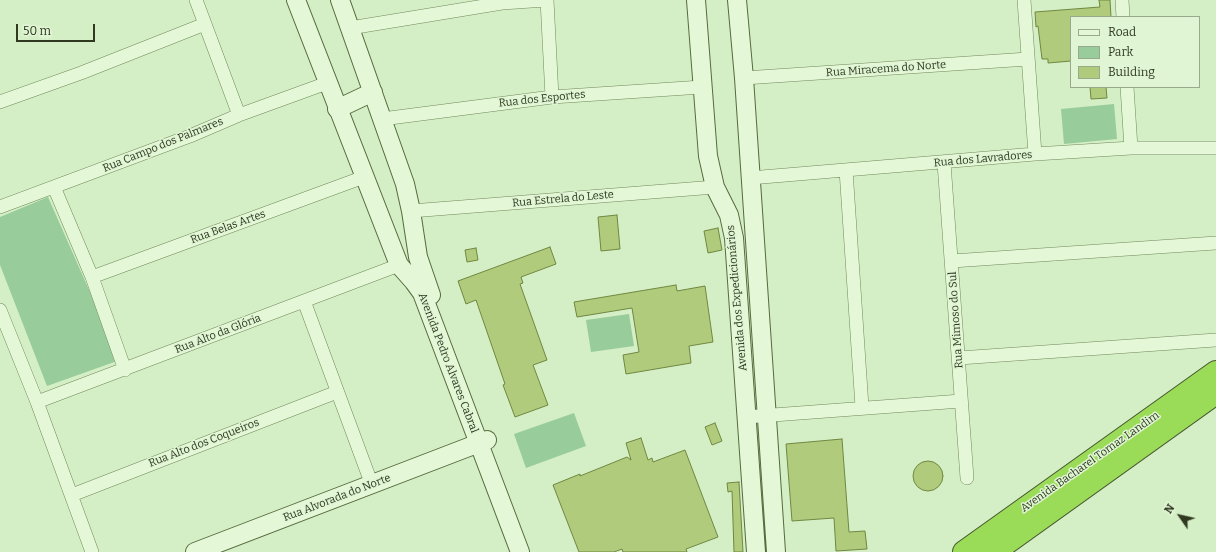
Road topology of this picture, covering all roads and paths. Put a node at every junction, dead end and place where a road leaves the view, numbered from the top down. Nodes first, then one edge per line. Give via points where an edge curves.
1 (196, 0) edge
2 (296, 0) edge
3 (340, 0) edge
4 (546, 0) edge
5 (696, 0) edge
6 (737, 0) edge
7 (1024, 0) edge
8 (1122, 0) edge
9 (502, 2) edge
10 (1123, 16) edge
11 (205, 24) junction
12 (350, 28) junction
13 (1028, 60) junction
14 (744, 78) junction
15 (327, 83) junction
16 (702, 87) junction
17 (1127, 88) edge
18 (373, 92) junction
19 (552, 97) junction
20 (0, 102) edge
21 (337, 109) junction
22 (239, 115) junction
23 (382, 119) junction
24 (1131, 148) junction
25 (1216, 148) edge
26 (1035, 154) junction
27 (944, 163) junction
28 (846, 170) junction
29 (364, 177) junction
30 (750, 178) junction
31 (54, 187) junction
32 (715, 187) junction
33 (0, 207) edge
34 (411, 211) junction
35 (1216, 243) edge
36 (952, 261) junction
37 (398, 265) junction
38 (92, 276) junction
39 (304, 301) junction
40 (0, 310) edge
41 (1216, 340) edge
42 (959, 358) junction
43 (125, 370) junction
44 (1216, 372) edge
45 (337, 392) junction
46 (1216, 393) edge
47 (961, 401) junction
48 (37, 402) junction
49 (862, 408) junction
50 (766, 415) junction
51 (746, 416) junction
52 (483, 442) junction
53 (967, 478) dead end
54 (372, 484) junction
55 (72, 495) junction
56 (92, 552) edge
57 (195, 552) edge
58 (520, 552) edge
59 (528, 552) edge
60 (756, 552) edge
61 (776, 552) edge
62 (964, 552) edge
63 (994, 552) edge

1 - 11 street
2 - 15 street, Avenida Pedro Alvares Cabral
3 - 12 street, Avenida Pedro Alvares Cabral
4 - 9 street
4 - 19 street
5 - 16 street, Avenida dos Expedicionários
6 - 14 street, Avenida dos Expedicionários
7 - 13 street
8 - 10 street
9 - 12 street
11 - 20 street
11 - 22 street
12 - 18 street, Avenida Pedro Alvares Cabral
13 - 14 street, Rua Miracema do Norte
13 - 26 street
14 - 30 street, Avenida dos Expedicionários
15 - 21 street, Avenida Pedro Alvares Cabral
15 - 22 street, Rua Campo dos Palmares
16 - 19 street, Rua dos Esportes
16 - 32 street, Avenida dos Expedicionários via 708,156
17 - 24 street
18 - 21 street
18 - 23 street, Avenida Pedro Alvares Cabral
19 - 23 street, Rua dos Esportes
21 - 29 street, Avenida Pedro Alvares Cabral
22 - 31 street, Rua Campo dos Palmares
23 - 34 street, Avenida Pedro Alvares Cabral via 405,184
24 - 25 street, Rua dos Lavradores
24 - 26 street, Rua dos Lavradores
26 - 27 street, Rua dos Lavradores
27 - 28 street, Rua dos Lavradores
27 - 36 street, Rua Mimoso do Sul
28 - 30 street, Rua dos Lavradores
28 - 49 street
29 - 37 street, Avenida Pedro Alvares Cabral
29 - 38 street, Rua Belas Artes
30 - 50 street, Avenida dos Expedicionários
31 - 33 street, Rua Campo dos Palmares
31 - 38 street
32 - 34 street, Rua Estrela do Leste
32 - 51 street, Avenida dos Expedicionários via 732,226
34 - 52 street, Avenida Pedro Alvares Cabral via 423,275
35 - 36 street
36 - 42 street, Rua Mimoso do Sul
37 - 39 street, Rua Alto da Glória
37 - 52 street, Avenida Pedro Alvares Cabral via 422,293
38 - 43 street
39 - 43 street, Rua Alto da Glória
39 - 45 street
40 - 48 street
41 - 42 street
42 - 47 street, Rua Mimoso do Sul
43 - 48 street, Rua Alto da Glória
44 - 62 highway, Avenida Bacharel Tomaz Landim
45 - 54 street
45 - 55 street, Rua Alto dos Coqueiros
46 - 63 highway, Avenida Bacharel Tomaz Landim
47 - 49 street
47 - 53 street, Rua Mimoso do Sul
48 - 55 street
49 - 50 street
50 - 51 street
50 - 61 street, Avenida dos Expedicionários
51 - 60 street, Avenida dos Expedicionários
52 - 54 street, Rua Alvorada do Norte
52 - 58 street, Avenida Pedro Alvares Cabral
52 - 59 street, Avenida Pedro Alvares Cabral
54 - 57 street, Rua Alvorada do Norte
55 - 56 street

